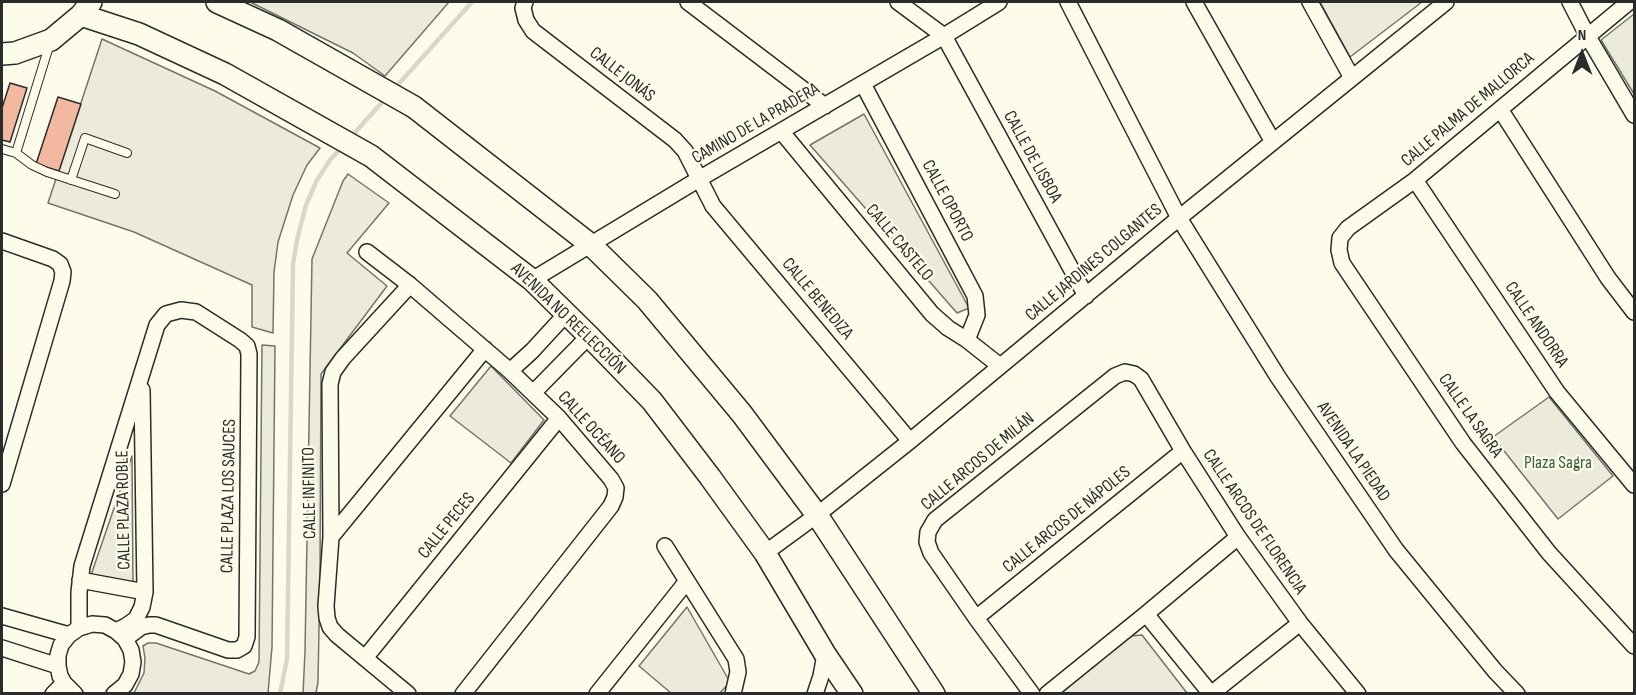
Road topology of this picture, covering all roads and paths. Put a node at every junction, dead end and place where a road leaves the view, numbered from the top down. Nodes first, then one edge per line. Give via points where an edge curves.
1 (218, 2) edge
2 (525, 2) edge
3 (688, 2) edge
4 (898, 2) edge
5 (999, 2) edge
6 (1068, 2) edge
7 (1194, 2) edge
8 (1310, 2) edge
9 (1446, 2) edge
10 (1570, 2) edge
11 (1629, 2) edge
12 (86, 8) edge
13 (1587, 35) junction
14 (944, 36) junction
15 (51, 40) junction
16 (2, 54) edge
17 (1352, 78) junction
18 (863, 84) junction
19 (825, 106) junction
20 (1500, 109) junction
21 (1635, 115) edge
22 (781, 131) junction
23 (1273, 142) junction
24 (2, 149) edge
25 (16, 153) junction
26 (127, 153) dead end
27 (699, 179) junction
28 (71, 180) junction
29 (1415, 180) junction
30 (115, 194) dead end
31 (1179, 218) junction
32 (2, 241) edge
33 (591, 245) junction
34 (1339, 250) joint
35 (367, 252) dead end
36 (532, 280) junction
37 (410, 285) junction
38 (1086, 296) junction
39 (1635, 312) edge
40 (566, 314) junction
41 (589, 336) junction
42 (967, 340) junction
43 (247, 346) joint
44 (485, 349) junction
45 (1000, 366) junction
46 (510, 371) junction
47 (1125, 372) joint
48 (142, 375) junction
49 (533, 393) junction
50 (559, 418) junction
51 (910, 441) junction
52 (1183, 452) junction
53 (2, 484) edge
54 (1635, 484) edge
55 (817, 515) junction
56 (331, 537) junction
57 (1238, 537) junction
58 (665, 546) dead end
59 (765, 553) junction
60 (80, 580) junction
61 (687, 581) junction
62 (145, 592) junction
63 (1146, 614) junction
64 (2, 616) edge
65 (976, 618) junction
66 (1300, 623) junction
67 (74, 631) junction
68 (121, 635) junction
69 (1635, 646) edge
70 (2, 648) edge
71 (825, 654) junction
72 (365, 658) junction
73 (58, 666) junction
74 (64, 690) edge
75 (114, 693) edge
76 (408, 693) edge
77 (463, 693) edge
78 (597, 693) edge
79 (733, 693) edge
80 (815, 693) edge
81 (852, 693) edge
82 (934, 693) edge
83 (1032, 693) edge
84 (1047, 693) edge
85 (1211, 693) edge
86 (1357, 693) edge
87 (1516, 693) edge

1 - 33 main road via 278,30 414,107
2 - 27 street, CALLE JONÁS via 526,20 533,31 675,140
3 - 19 street
4 - 14 street
5 - 14 street, CAMINO DE LA PRADERA
6 - 31 street, AVENIDA LA PIEDAD
7 - 23 street
8 - 17 street
9 - 17 street, CALLE JARDINES COLGANTES
10 - 13 street
11 - 13 street, CALLE PALMA DE MALLORCA
12 - 15 main road
12 - 36 main road, AVENIDA NO REELECCIÓN via 225,74 371,156
13 - 20 street, CALLE PALMA DE MALLORCA
13 - 21 street
14 - 18 street, CAMINO DE LA PRADERA
14 - 38 street, CALLE DE LISBOA
15 - 16 main road
15 - 25 lane
17 - 23 street, CALLE JARDINES COLGANTES
18 - 19 street, CAMINO DE LA PRADERA
18 - 42 street, CALLE OPORTO via 975,296 977,315
19 - 22 street, CAMINO DE LA PRADERA
20 - 29 street, CALLE PALMA DE MALLORCA
20 - 39 street via 1608,278
22 - 27 street, CAMINO DE LA PRADERA
22 - 42 street, CALLE CASTELO via 932,314
23 - 31 street, CALLE JARDINES COLGANTES
24 - 25 lane
25 - 28 lane via 32,165
26 - 28 lane via 85,138
27 - 33 street, CAMINO DE LA PRADERA
27 - 51 street, CALLE BENEDIZA via 713,206
28 - 30 lane
29 - 34 street, CALLE PALMA DE MALLORCA via 1348,228 1340,238
29 - 54 street, CALLE ANDORRA via 1557,392
31 - 38 street, CALLE JARDINES COLGANTES
31 - 87 street, AVENIDA LA PIEDAD via 1278,377 1396,550
32 - 53 street via 53,259 63,272
33 - 36 street, CAMINO DE LA PRADERA
33 - 55 main road via 647,300 742,414
34 - 69 street, CALLE LA SAGRA via 1342,263 1463,443 1549,553
35 - 37 street, CALLE OCÉANO
36 - 40 main road, AVENIDA NO REELECCIÓN
37 - 44 street, CALLE OCÉANO
37 - 56 street, CALLE INFINITO via 333,372 329,401
38 - 45 street, CALLE JARDINES COLGANTES
40 - 41 main road, AVENIDA NO REELECCIÓN
40 - 46 street
41 - 49 street
41 - 59 main road, AVENIDA NO REELECCIÓN via 652,401
42 - 45 street, CALLE CASTELO
43 - 48 street, CALLE PLAZA ROBLE via 196,312 166,314 157,325
43 - 68 street, CALLE PLAZA LOS SAUCES via 250,374 244,646 228,650 156,625
44 - 46 street, CALLE OCÉANO
44 - 56 street
45 - 51 street, CALLE JARDINES COLGANTES
46 - 49 street, CALLE OCÉANO
47 - 52 street, CALLE ARCOS DE FLORENCIA via 1141,379
47 - 65 street, CALLE ARCOS DE MILÁN via 935,520 927,542
48 - 60 street, CALLE PLAZA ROBLE
48 - 62 street, CALLE PLAZA ROBLE
49 - 50 street, CALLE OCÉANO
50 - 72 street, CALLE PECES
50 - 77 street, CALLE OCÉANO via 611,479 615,497
51 - 55 street, CALLE JARDINES COLGANTES
52 - 57 street, CALLE ARCOS DE FLORENCIA
52 - 65 street, CALLE ARCOS DE NÁPOLES
55 - 59 street, CALLE JARDINES COLGANTES
55 - 82 main road
56 - 72 street, CALLE INFINITO via 327,618 337,635
57 - 63 street
57 - 66 street, CALLE ARCOS DE FLORENCIA
58 - 61 street
59 - 71 main road, AVENIDA NO REELECCIÓN
60 - 62 street
60 - 67 street, CALLE PLAZA ROBLE
61 - 78 street
61 - 79 street via 736,659 738,672
62 - 68 street, CALLE PLAZA ROBLE via 136,619
63 - 84 street
63 - 85 street
64 - 67 street
65 - 83 street, CALLE ARCOS DE MILÁN
66 - 85 street
66 - 86 street, CALLE ARCOS DE FLORENCIA
67 - 68 street via 92,624
67 - 73 street via 61,645
68 - 75 street via 131,650 133,662 124,685
70 - 73 street
71 - 80 street
71 - 81 main road, AVENIDA NO REELECCIÓN
72 - 76 street, CALLE INFINITO
73 - 74 street

